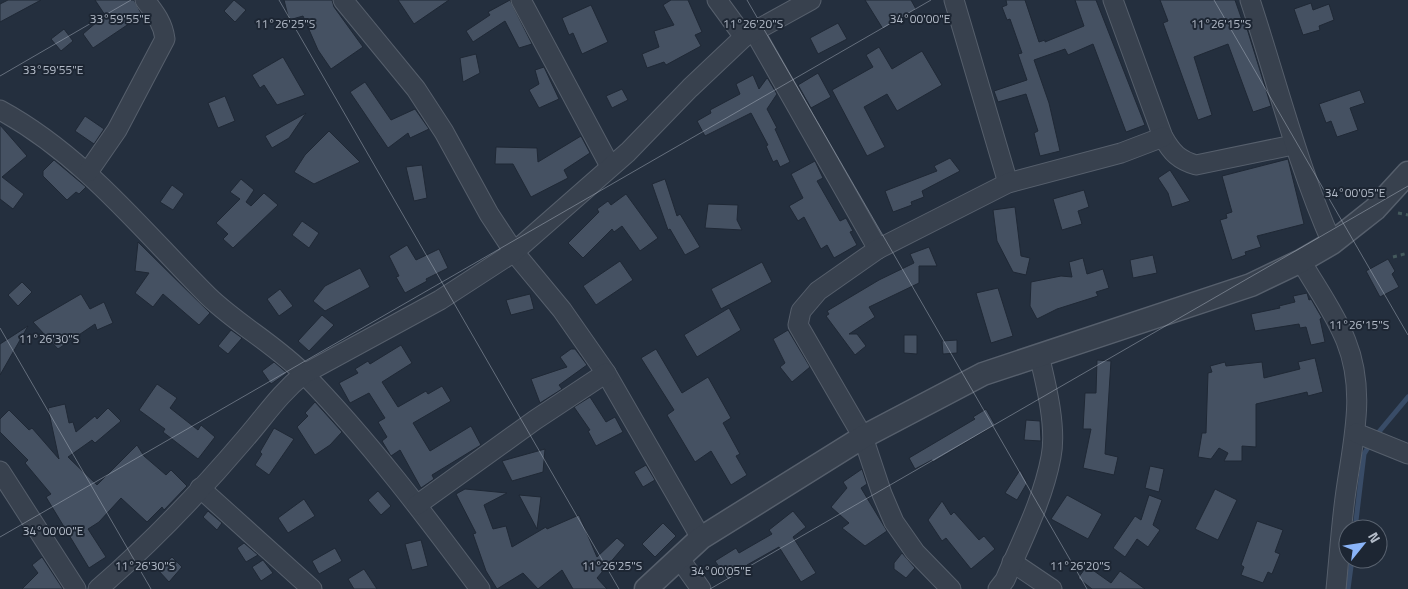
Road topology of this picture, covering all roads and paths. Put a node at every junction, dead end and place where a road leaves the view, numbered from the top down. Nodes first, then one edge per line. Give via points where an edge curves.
1 (145, 0) edge
2 (343, 0) edge
3 (521, 0) edge
4 (717, 0) edge
5 (811, 0) edge
6 (954, 0) edge
7 (1113, 0) edge
8 (1250, 0) edge
9 (749, 34) junction
10 (0, 110) edge
11 (1163, 137) junction
12 (1294, 145) junction
13 (610, 166) junction
14 (88, 172) junction
15 (1408, 173) edge
16 (1008, 183) junction
17 (1332, 243) junction
18 (878, 249) junction
19 (514, 252) junction
20 (1408, 253) edge
21 (1393, 258) dead end
22 (1301, 261) junction
23 (1039, 355) junction
24 (606, 373) junction
25 (304, 374) junction
26 (1356, 433) junction
27 (863, 437) junction
28 (1408, 454) edge
29 (0, 471) edge
30 (200, 488) junction
31 (417, 505) junction
32 (702, 538) junction
33 (679, 558) junction
34 (1012, 562) junction
35 (76, 589) edge
36 (98, 589) edge
37 (312, 589) edge
38 (480, 589) edge
39 (646, 589) edge
40 (701, 589) edge
41 (951, 589) edge
42 (998, 589) edge
43 (1052, 589) edge
44 (1336, 589) edge

1 - 14 street via 157,14 164,40 117,130
2 - 19 street via 416,89
3 - 13 street
4 - 9 street
5 - 9 street
6 - 16 street
7 - 11 street
8 - 12 street
9 - 13 street
9 - 18 street
10 - 14 street via 25,124
11 - 12 street via 1171,152 1196,166
11 - 16 street via 1121,153
12 - 17 street via 1310,194
13 - 19 street
14 - 25 street via 211,298
15 - 17 street via 1375,209
16 - 18 street
17 - 22 street
18 - 27 street via 818,291 801,311 798,325
19 - 24 street via 562,310
19 - 25 street via 440,300
20 - 21 path
22 - 23 street via 1250,285
22 - 26 street via 1346,340 1358,402
23 - 27 street via 983,374
23 - 34 street via 1050,403 1052,456 1039,500
24 - 31 street
24 - 32 street
25 - 30 street via 270,406 246,438
25 - 31 street
26 - 28 street
26 - 44 street via 1345,498
27 - 32 street
27 - 41 street via 894,522 916,552
29 - 35 street
30 - 36 street via 138,555
30 - 37 street
31 - 38 street
32 - 33 street
33 - 39 street
33 - 40 street
34 - 42 street
34 - 43 street

